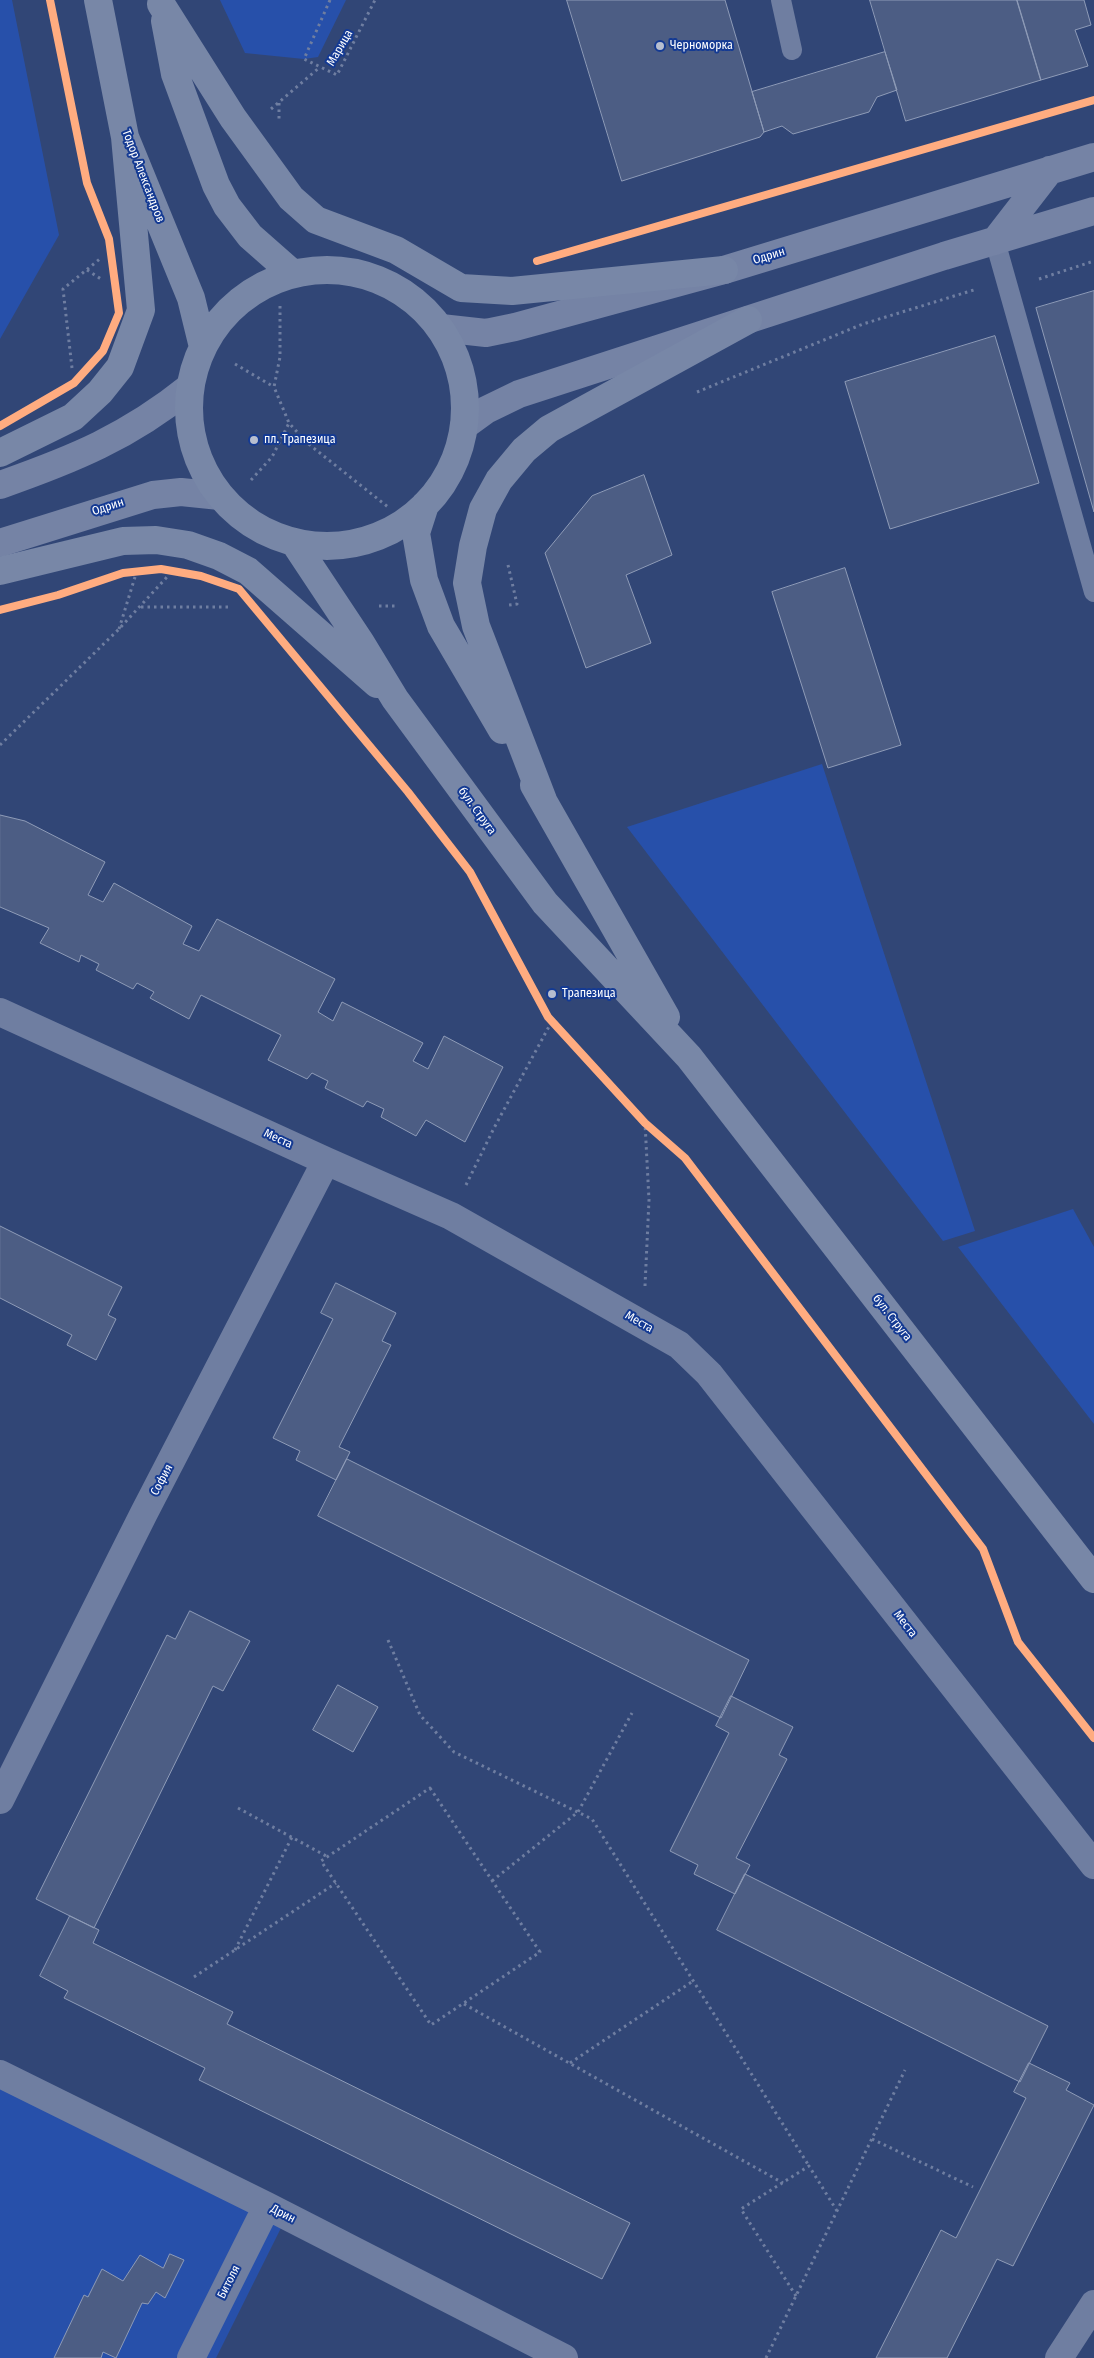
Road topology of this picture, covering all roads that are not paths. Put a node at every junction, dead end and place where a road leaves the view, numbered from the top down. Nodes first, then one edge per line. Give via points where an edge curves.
1 (98, 0) edge
2 (781, 0) edge
3 (161, 2) edge
4 (792, 50) dead end
5 (125, 137) junction
6 (1094, 157) edge
7 (1050, 170) junction
8 (1094, 211) edge
9 (994, 241) junction
10 (724, 270) junction
11 (292, 273) junction
12 (748, 320) junction
13 (441, 328) junction
14 (203, 347) junction
15 (190, 387) junction
16 (464, 426) junction
17 (0, 453) edge
18 (0, 485) edge
19 (220, 496) junction
20 (425, 505) junction
21 (294, 542) junction
22 (0, 543) edge
23 (0, 571) edge
24 (1094, 592) edge
25 (395, 699) junction
26 (543, 800) junction
27 (0, 1012) edge
28 (689, 1057) junction
29 (326, 1162) junction
30 (1094, 1579) edge
31 (0, 1800) edge
32 (1094, 1865) edge
33 (0, 2074) edge
34 (267, 2206) junction
35 (1094, 2304) edge
36 (191, 2358) edge
37 (564, 2358) edge
38 (1059, 2358) edge

1 - 5 main road, Тодор Александров
2 - 4 lane
3 - 10 main road via 233,118 291,198 316,220 396,250 461,288 512,291
3 - 11 main road via 176,74 216,185 250,236
5 - 14 main road, Тодор Александров via 191,298
5 - 17 main road via 141,310 120,367 100,392 73,417
6 - 7 main road, Одрин
7 - 9 main road
7 - 10 main road, Одрин
8 - 9 main road
9 - 12 main road
9 - 24 lane
10 - 13 main road, Одрин via 486,333
11 - 13 main road via 348,270 375,277 422,306
11 - 14 main road via 264,284 239,300 218,321
12 - 16 main road via 519,394 486,410
12 - 26 main road via 549,429 524,450 499,480 483,509 468,583 476,626
13 - 16 main road via 456,358 464,392
14 - 15 main road
15 - 18 main road via 141,424 106,443 58,465
15 - 19 main road via 188,416 194,445 204,473
16 - 20 main road via 455,460
19 - 21 main road via 241,517 266,533
19 - 22 main road, Одрин via 181,492 153,494
20 - 21 main road via 397,527 364,541 329,546
20 - 26 main road, бул. Струга via 416,533 424,580 441,626
21 - 25 main road, бул. Струга
23 - 25 main road via 123,541 156,540 188,545 248,571
25 - 28 main road, бул. Струга via 545,903
26 - 28 main road, бул. Струга
27 - 29 street, Места
28 - 30 main road, бул. Струга
29 - 31 street, София
29 - 32 street, Места via 451,1216 679,1345 709,1374
33 - 34 street, Дрин
34 - 36 street, Битоля
34 - 37 street, Дрин
35 - 38 street

